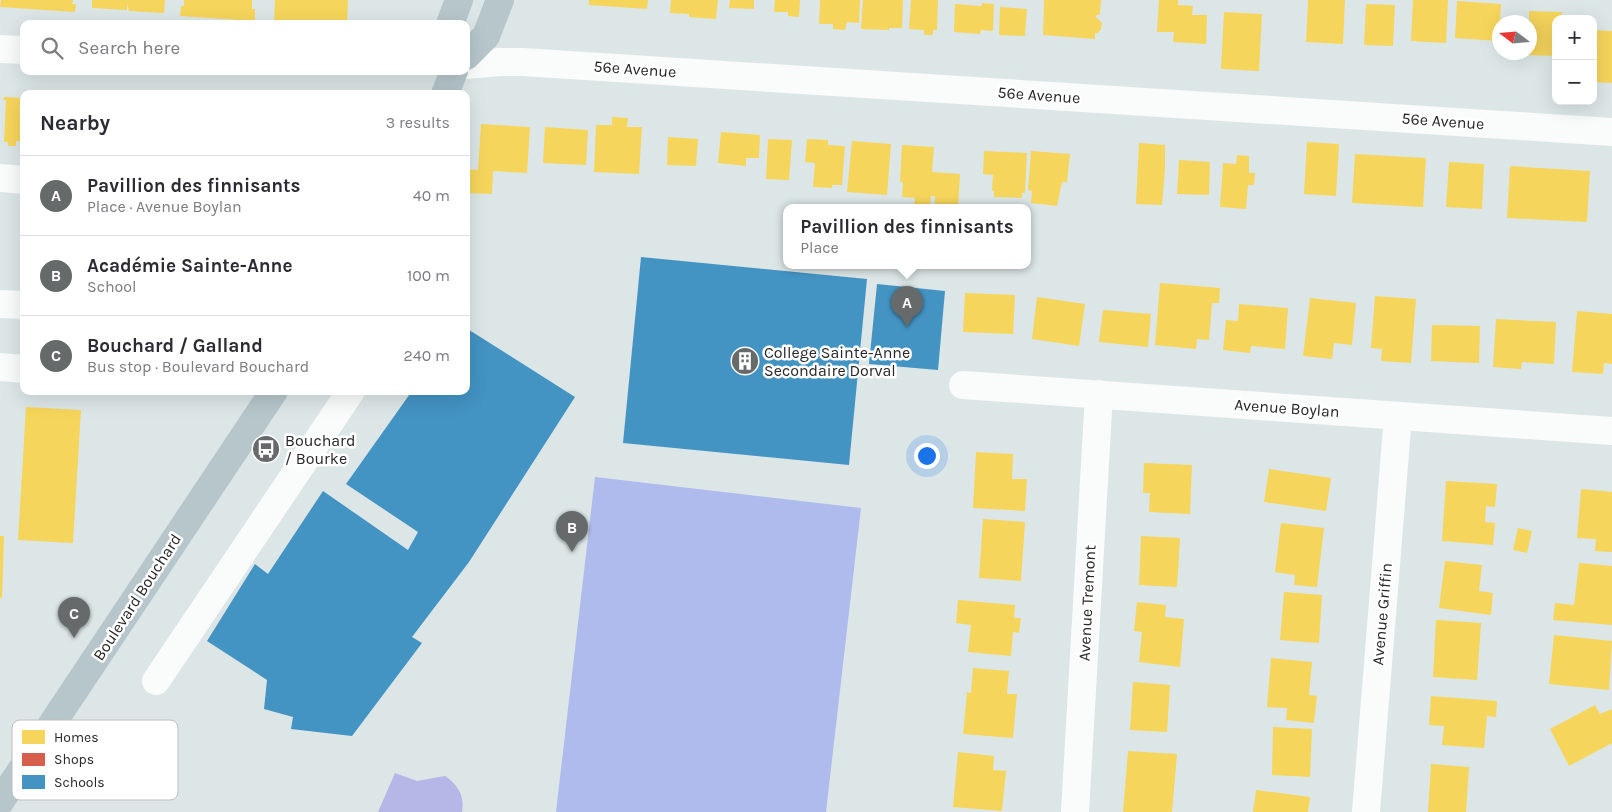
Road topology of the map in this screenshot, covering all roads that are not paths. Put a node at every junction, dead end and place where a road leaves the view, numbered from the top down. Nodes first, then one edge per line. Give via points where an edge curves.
1 (459, 0) edge
2 (500, 0) edge
3 (452, 20) edge
4 (0, 49) edge
5 (20, 50) edge
6 (470, 52) edge
7 (470, 65) edge
8 (452, 75) edge
9 (447, 90) edge
10 (1612, 132) edge
11 (0, 178) edge
12 (20, 180) edge
13 (0, 304) edge
14 (20, 305) edge
15 (0, 367) edge
16 (20, 368) edge
17 (963, 385) dead end
18 (1099, 394) junction
19 (264, 395) edge
20 (341, 395) edge
21 (1398, 416) junction
22 (1612, 431) edge
23 (156, 681) dead end
24 (53, 720) edge
25 (12, 784) edge
26 (0, 802) edge
27 (1075, 812) edge
28 (1366, 812) edge

1 - 3 main road
2 - 6 main road via 486,36
4 - 5 street
7 - 10 street, 56e Avenue via 524,62
8 - 9 main road
11 - 12 street
13 - 14 street
15 - 16 street
17 - 18 street, Avenue Boylan
18 - 21 street, Avenue Boylan
18 - 27 street, Avenue Tremont
19 - 24 main road, Boulevard Bouchard
20 - 23 street
21 - 22 street, Avenue Boylan
21 - 28 street, Avenue Griffin
25 - 26 main road, Boulevard Bouchard

